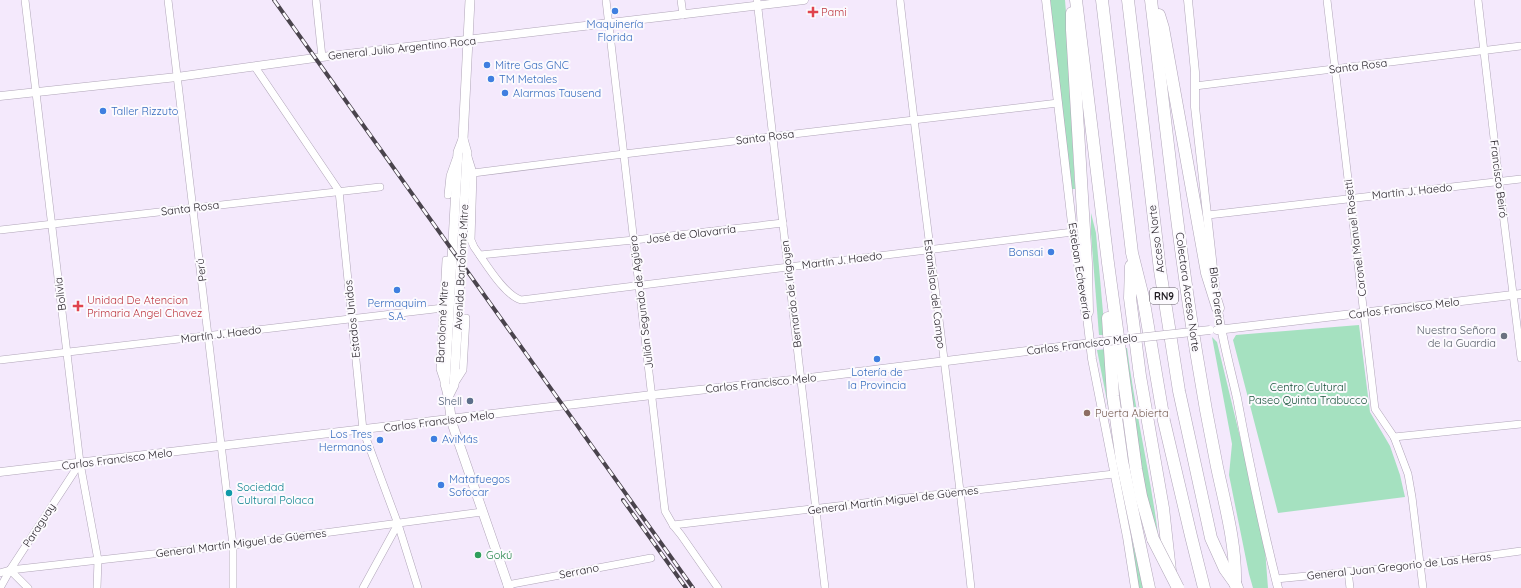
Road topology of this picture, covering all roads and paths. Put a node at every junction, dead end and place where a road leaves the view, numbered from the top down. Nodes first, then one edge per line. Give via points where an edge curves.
1 (24, 0) edge
2 (168, 0) edge
3 (316, 0) edge
4 (470, 0) edge
5 (606, 0) edge
6 (681, 0) edge
7 (804, 0) edge
8 (900, 0) edge
9 (1046, 0) edge
10 (1072, 0) edge
11 (1076, 0) edge
12 (1102, 0) edge
13 (1128, 0) edge
14 (1151, 0) edge
15 (1155, 0) edge
16 (1188, 0) edge
17 (1327, 0) edge
18 (1478, 0) edge
19 (757, 3) edge
20 (683, 15) junction
21 (608, 24) junction
22 (468, 40) junction
23 (1521, 46) edge
24 (1484, 50) junction
25 (322, 57) junction
26 (255, 67) junction
27 (1336, 69) junction
28 (177, 77) junction
29 (1195, 86) junction
30 (36, 92) junction
31 (0, 96) edge
32 (1058, 103) junction
33 (913, 120) junction
34 (773, 136) junction
35 (463, 152) junction
36 (624, 154) junction
37 (473, 173) junction
38 (1521, 179) edge
39 (1499, 182) junction
40 (380, 187) dead end
41 (339, 191) junction
42 (448, 196) dead end
43 (1351, 198) junction
44 (193, 208) junction
45 (1208, 216) junction
46 (783, 223) junction
47 (51, 224) junction
48 (0, 230) edge
49 (1073, 232) junction
50 (634, 240) junction
51 (930, 250) junction
52 (1132, 253) junction
53 (480, 255) junction
54 (446, 260) dead end
55 (1108, 263) junction
56 (788, 267) junction
57 (639, 285) junction
58 (1518, 294) edge
59 (443, 308) junction
60 (1218, 308) junction
61 (1087, 312) junction
62 (1364, 313) junction
63 (351, 318) junction
64 (466, 318) dead end
65 (1221, 330) junction
66 (208, 335) junction
67 (1090, 343) junction
68 (67, 352) junction
69 (1521, 358) edge
70 (0, 360) edge
71 (944, 361) junction
72 (801, 379) junction
73 (450, 384) junction
74 (652, 394) junction
75 (451, 419) junction
76 (1521, 424) edge
77 (363, 430) junction
78 (1394, 437) junction
79 (222, 446) junction
80 (80, 463) junction
81 (0, 472) edge
82 (1114, 474) junction
83 (960, 491) junction
84 (816, 509) junction
85 (482, 512) junction
86 (398, 524) junction
87 (672, 525) junction
88 (233, 545) junction
89 (1521, 551) edge
90 (651, 558) dead end
91 (98, 560) junction
92 (1420, 564) junction
93 (10, 570) junction
94 (1348, 572) junction
95 (0, 573) edge
96 (1276, 579) junction
97 (1236, 585) edge
98 (508, 586) edge
99 (0, 588) edge
100 (28, 588) edge
101 (97, 588) edge
102 (233, 588) edge
103 (363, 588) edge
104 (418, 588) edge
105 (718, 588) edge
106 (825, 588) edge
107 (971, 588) edge
108 (1135, 588) edge
109 (1149, 588) edge
110 (1172, 588) edge
111 (1178, 588) edge
112 (1204, 588) edge
113 (1278, 588) edge
114 (1350, 588) edge
115 (1423, 588) edge

1 - 30 street, Bolivia
2 - 28 street, Perú
3 - 25 street
4 - 22 main road, Avenida Bartolomé Mitre
5 - 21 street, Julián Segundo de Agüero
6 - 20 street
7 - 19 street, General Julio Argentino Roca
8 - 33 street, Estanislao del Campo
9 - 32 street, Esteban Echeverría
10 - 61 highway
11 - 55 highway
12 - 52 highway, Acceso Norte / RN9
13 - 97 highway, Acceso Norte / RN9 via 1160,270 1179,391 1211,538 1225,569
14 - 97 highway, Colectora Acceso Norte via 1180,244 1196,351 1232,534
15 - 60 highway via 1163,28 1207,273
16 - 29 street, Blas Parera via 1196,72
17 - 27 street, Coronel Manuel Rosetti
18 - 24 street, Francisco Beiró
19 - 20 street, General Julio Argentino Roca
19 - 34 street, Bernardo de Irigoyen
20 - 21 street, General Julio Argentino Roca
21 - 22 street, General Julio Argentino Roca
21 - 36 street, Julián Segundo de Agüero
22 - 25 street, General Julio Argentino Roca
22 - 35 main road, Avenida Bartolomé Mitre
23 - 24 street, Santa Rosa
24 - 27 street, Santa Rosa
24 - 39 street, Francisco Beiró
25 - 26 street, General Julio Argentino Roca
26 - 28 street, General Julio Argentino Roca
26 - 41 street, Estados Unidos
27 - 29 street, Santa Rosa
27 - 43 street, Coronel Manuel Rosetti
28 - 30 street, General Julio Argentino Roca
28 - 44 street, Perú
29 - 45 street, Blas Parera via 1195,107
30 - 31 street, General Julio Argentino Roca
30 - 47 street, Bolivia
32 - 33 street, Santa Rosa
32 - 49 street, Esteban Echeverría
33 - 34 street, Santa Rosa
33 - 51 street, Estanislao del Campo
34 - 36 street, Santa Rosa
34 - 46 street, Bernardo de Irigoyen
35 - 37 street
35 - 42 street via 450,176
35 - 73 main road, Avenida Bartolomé Mitre
36 - 37 street, Santa Rosa
36 - 50 street, Julián Segundo de Agüero
37 - 53 street via 470,234 473,245
38 - 39 street, Martín J. Haedo
39 - 43 street, Martín J. Haedo
39 - 58 street, Francisco Beiró
40 - 41 street, Santa Rosa
41 - 44 street, Santa Rosa
41 - 63 street, Estados Unidos
43 - 45 street, Martín J. Haedo
43 - 62 street, Coronel Manuel Rosetti
44 - 47 street, Santa Rosa
44 - 66 street, Perú
45 - 60 street, Blas Parera
46 - 50 street, José de Olavarría
46 - 56 street, Bernardo de Irigoyen
47 - 48 street, Santa Rosa
47 - 68 street, Bolivia
49 - 51 street, Martín J. Haedo
49 - 61 street, Esteban Echeverría
50 - 53 street, José de Olavarría
50 - 57 street, Julián Segundo de Agüero
51 - 56 street, Martín J. Haedo
51 - 71 street, Estanislao del Campo
52 - 110 highway via 1130,298 1140,376 1163,508
52 - 112 highway, Acceso Norte / RN9 via 1143,297 1167,435
53 - 57 street, Martín J. Haedo via 507,292 515,298 527,300
54 - 59 street, Bartolomé Mitre
55 - 109 highway via 1108,318 1114,403 1122,461
55 - 111 highway, bridge via 1141,496 1153,539
56 - 57 street, Martín J. Haedo
56 - 72 street, Bernardo de Irigoyen
57 - 74 street, Julián Segundo de Agüero
58 - 62 street, Carlos Francisco Melo
58 - 69 street, Francisco Beiró
59 - 63 street, Martín J. Haedo
59 - 73 street, Bartolomé Mitre via 440,369
60 - 65 street, Blas Parera
61 - 67 street, Esteban Echeverría
62 - 65 street, Carlos Francisco Melo
62 - 78 street, Coronel Manuel Rosetti via 1375,408
63 - 66 street, Martín J. Haedo
63 - 77 street, Estados Unidos
64 - 73 street via 463,370
65 - 67 street, Carlos Francisco Melo, bridge
65 - 96 street, Blas Parera
66 - 68 street, Martín J. Haedo
66 - 79 street, Perú
67 - 71 street, Carlos Francisco Melo
67 - 82 street, Esteban Echeverría
68 - 70 street, Martín J. Haedo
68 - 80 street, Bolivia
71 - 72 street, Carlos Francisco Melo
71 - 83 street, Estanislao del Campo
72 - 74 street, Carlos Francisco Melo
72 - 84 street, Bernardo de Irigoyen
73 - 75 main road, Avenida Bartolomé Mitre
74 - 75 street, Carlos Francisco Melo
74 - 87 street, Julián Segundo de Agüero via 666,511
75 - 77 street, Carlos Francisco Melo
75 - 85 main road, Avenida Bartolomé Mitre
76 - 78 street
77 - 79 street, Carlos Francisco Melo
77 - 86 street, Estados Unidos
78 - 92 street, Coronel Manuel Rosetti via 1408,474
79 - 80 street, Carlos Francisco Melo
79 - 88 street, Perú
80 - 81 street, Carlos Francisco Melo
80 - 91 street, Bolivia
80 - 93 street, Paraguay
82 - 83 street, General Martín Miguel de Güemes
82 - 108 street, Esteban Echeverría
83 - 84 street, General Martín Miguel de Güemes
83 - 107 street, Estanislao del Campo
84 - 87 street, General Martín Miguel de Güemes
84 - 106 street, Bernardo de Irigoyen
85 - 86 street, General Martín Miguel de Güemes
85 - 98 main road, Avenida Bartolomé Mitre
86 - 88 street, General Martín Miguel de Güemes
86 - 103 street
86 - 104 street, Estados Unidos
87 - 105 street, Julián Segundo de Agüero
88 - 91 street, General Martín Miguel de Güemes
88 - 102 street, Perú
89 - 92 street, General Juan Gregorio de Las Heras
90 - 98 street, Serrano
91 - 93 street, General Martín Miguel de Güemes
91 - 101 street, Bolivia
92 - 94 street, General Juan Gregorio de Las Heras
92 - 115 street, Coronel Manuel Rosetti
93 - 95 street, General Martín Miguel de Güemes
93 - 99 street, Paraguay
93 - 100 street
94 - 96 street, General Juan Gregorio de Las Heras
94 - 114 street
96 - 113 street, Blas Parera

